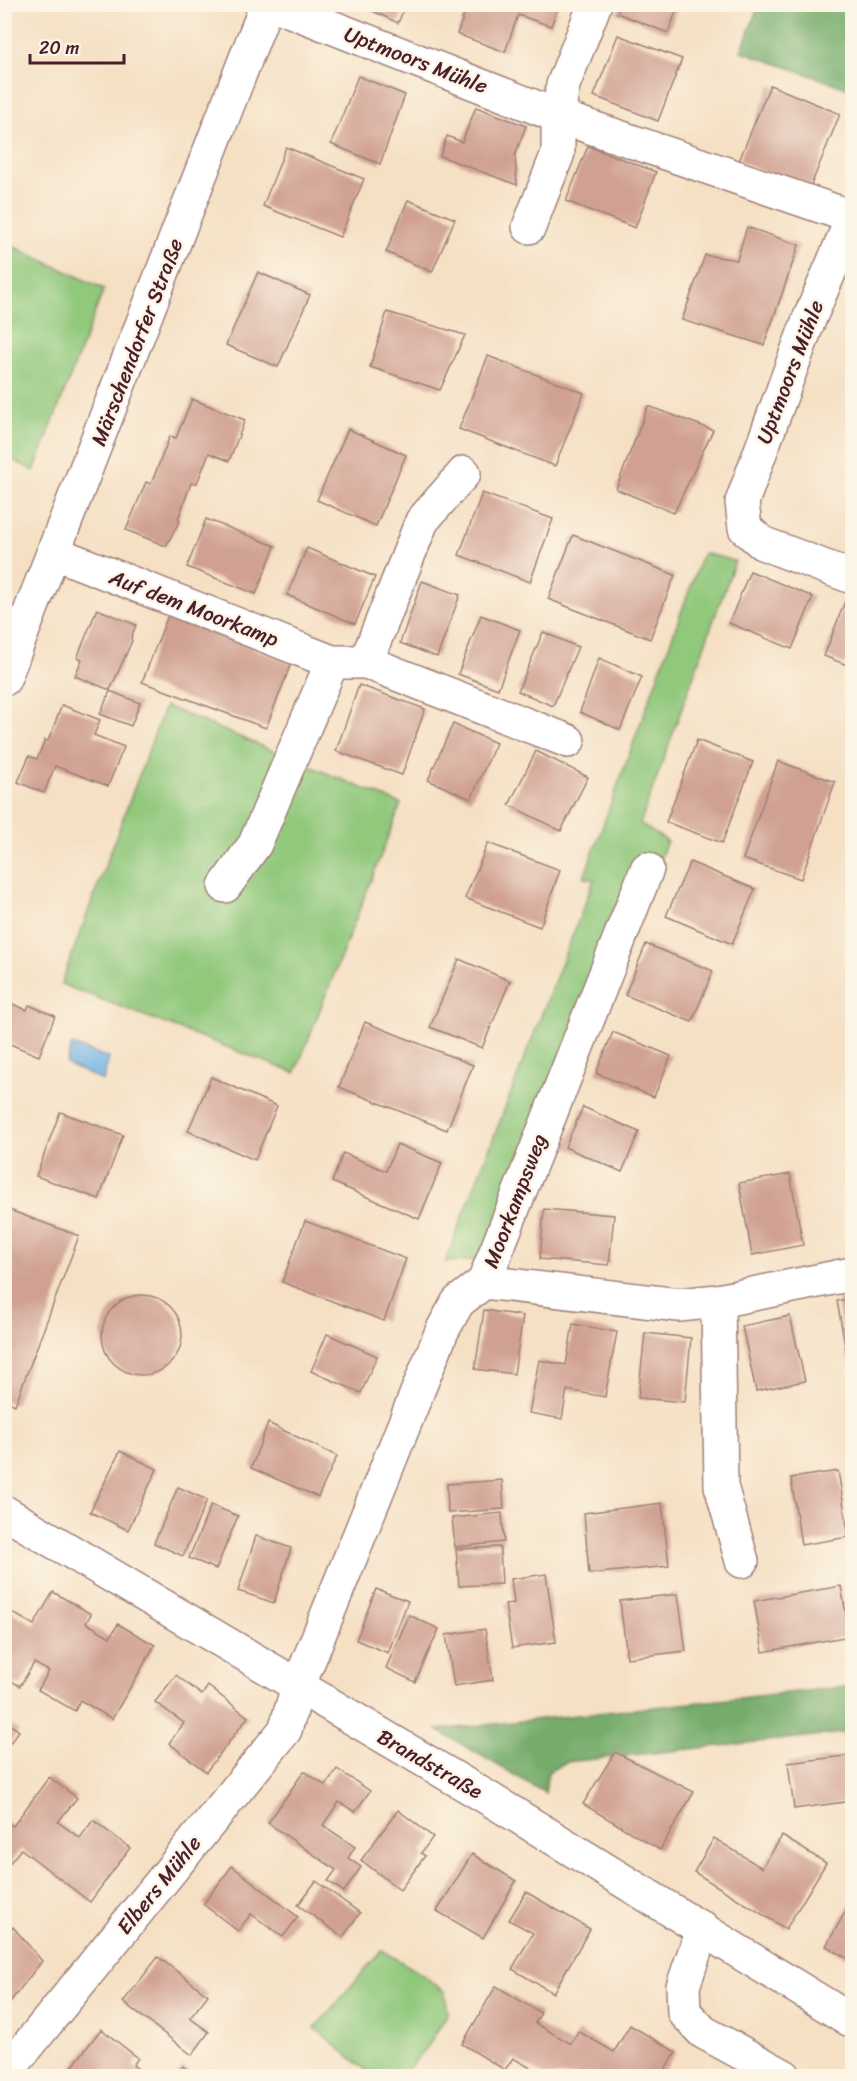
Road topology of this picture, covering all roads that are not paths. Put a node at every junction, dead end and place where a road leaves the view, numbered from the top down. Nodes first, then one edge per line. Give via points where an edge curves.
1 (267, 4) edge
2 (273, 4) edge
3 (595, 4) edge
4 (558, 116) junction
5 (852, 218) edge
6 (529, 226) dead end
7 (464, 474) dead end
8 (55, 553) junction
9 (852, 577) edge
10 (332, 662) junction
11 (366, 662) junction
12 (4, 679) edge
13 (567, 741) dead end
14 (647, 869) dead end
15 (225, 886) dead end
16 (852, 1274) edge
17 (484, 1282) junction
18 (718, 1301) junction
19 (4, 1512) edge
20 (742, 1561) dead end
21 (298, 1688) junction
22 (703, 1928) junction
23 (852, 2021) edge
24 (4, 2075) edge
25 (784, 2076) edge

1 - 8 street, Märschendorfer Straße
2 - 4 street, Uptmoors Mühle
3 - 4 street via 563,85
4 - 5 street, Uptmoors Mühle
4 - 6 street via 558,153
5 - 9 street, Uptmoors Mühle via 808,322 742,502 745,528 762,543
7 - 11 street via 422,521
8 - 10 street, Auf dem Moorkamp
8 - 12 street, Märschendorfer Straße
10 - 11 street, Auf dem Moorkamp
10 - 15 street via 255,844
11 - 13 street, Auf dem Moorkamp
14 - 17 street, Moorkampsweg
16 - 18 street
17 - 18 street via 679,1305
17 - 21 street, Moorkampsweg via 458,1302 442,1331
18 - 20 street via 721,1486
19 - 21 street, Brandstraße
21 - 22 street, Brandstraße
21 - 24 street, Elbers Mühle via 285,1730
22 - 23 street, Brandstraße
22 - 25 street via 683,1986 684,2012 703,2032

